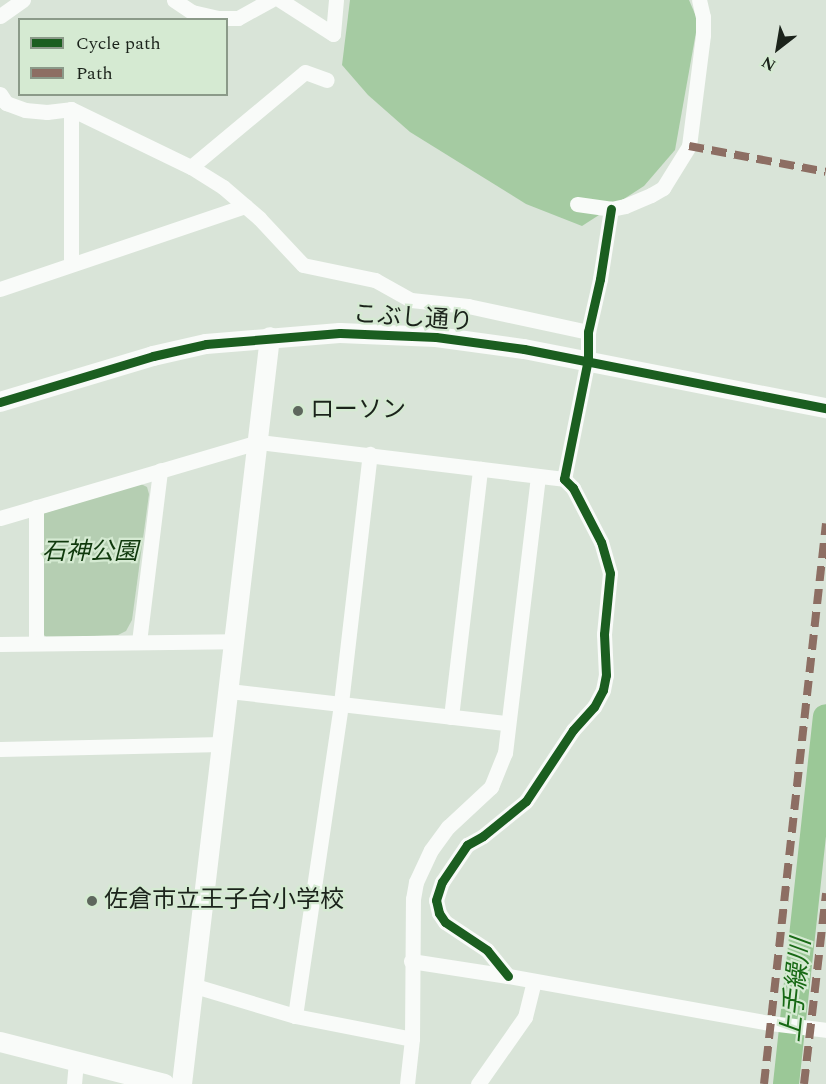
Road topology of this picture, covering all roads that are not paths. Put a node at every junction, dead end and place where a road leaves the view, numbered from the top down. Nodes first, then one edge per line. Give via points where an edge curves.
1 (23, 0) edge
2 (174, 0) edge
3 (271, 0) edge
4 (280, 0) edge
5 (336, 0) edge
6 (699, 0) edge
7 (0, 16) edge
8 (327, 80) dead end
9 (2, 102) edge
10 (71, 109) junction
11 (191, 167) junction
12 (577, 204) dead end
13 (245, 206) junction
14 (611, 209) junction
15 (71, 264) junction
16 (0, 289) edge
17 (588, 332) junction
18 (270, 337) junction
19 (588, 359) junction
20 (0, 402) edge
21 (826, 408) edge
22 (259, 442) junction
23 (370, 454) junction
24 (480, 469) junction
25 (160, 470) junction
26 (538, 476) junction
27 (564, 479) junction
28 (36, 507) junction
29 (0, 518) edge
30 (234, 641) junction
31 (139, 642) junction
32 (36, 643) junction
33 (0, 644) edge
34 (229, 691) junction
35 (341, 703) junction
36 (450, 717) junction
37 (507, 723) junction
38 (222, 744) junction
39 (0, 749) edge
40 (411, 962) junction
41 (508, 976) junction
42 (534, 981) junction
43 (195, 986) junction
44 (295, 1016) junction
45 (826, 1030) edge
46 (412, 1039) junction
47 (0, 1042) edge
48 (76, 1062) junction
49 (74, 1084) edge
50 (165, 1084) edge
51 (182, 1084) edge
52 (407, 1084) edge
53 (478, 1084) edge

1 - 7 street
2 - 3 street via 192,12 228,18 238,18
4 - 5 street via 333,34
6 - 14 street via 703,35 689,146 663,188
8 - 11 street via 305,72
9 - 10 street via 25,110
10 - 11 street
10 - 15 street
11 - 13 street
12 - 14 street
13 - 15 street
13 - 17 street via 303,265 375,280 411,300 468,306
14 - 17 street
15 - 16 street
17 - 19 street
18 - 19 street, こぶし通り via 340,333 435,338
18 - 20 street, こぶし通り via 206,344 153,356
18 - 22 street
19 - 21 street, こぶし通り
19 - 27 street
22 - 23 street
22 - 25 street
22 - 30 street
23 - 24 street
23 - 35 street
24 - 26 street
24 - 36 street
25 - 28 street
25 - 31 street
26 - 27 street
26 - 37 street
27 - 41 street via 573,488 602,542 610,573 603,690 526,801 467,845 442,882 436,900 438,913 445,922 487,950
28 - 29 street
28 - 32 street
30 - 31 street
30 - 34 street
31 - 32 street
32 - 33 street
34 - 35 street
34 - 38 street
35 - 36 street
35 - 44 street
36 - 37 street
37 - 40 street via 505,753 491,787 448,827 431,850 416,882
38 - 39 street
38 - 43 street
40 - 41 street
40 - 46 street
41 - 42 street
42 - 45 street
42 - 53 street via 525,1017
43 - 44 street
43 - 51 street
44 - 46 street
46 - 52 street
47 - 48 street
48 - 49 street
48 - 50 street

